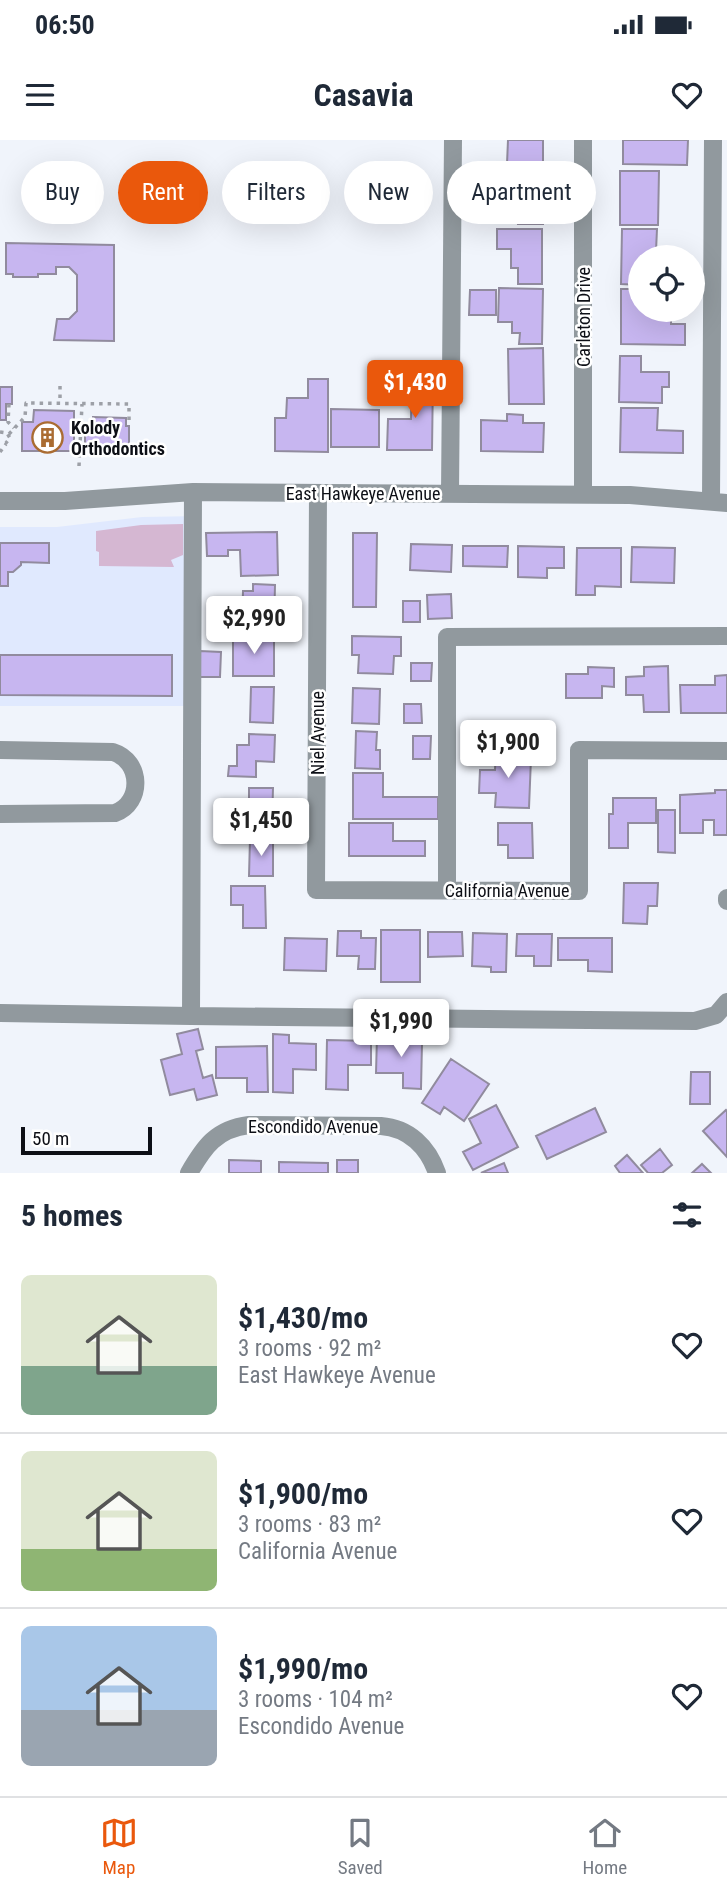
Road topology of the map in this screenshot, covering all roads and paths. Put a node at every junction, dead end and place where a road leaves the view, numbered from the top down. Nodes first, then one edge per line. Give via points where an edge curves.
1 (453, 140) edge
2 (583, 140) edge
3 (712, 140) edge
4 (60, 386) dead end
5 (60, 403) junction
6 (9, 404) dead end
7 (82, 404) junction
8 (126, 422) dead end
9 (15, 428) junction
10 (0, 432) edge
11 (9, 434) junction
12 (8, 442) junction
13 (0, 443) edge
14 (0, 452) edge
15 (79, 466) dead end
16 (193, 492) junction
17 (318, 493) junction
18 (450, 494) junction
19 (583, 494) junction
20 (0, 501) edge
21 (719, 502) edge
22 (727, 636) edge
23 (0, 750) edge
24 (727, 751) edge
25 (0, 814) edge
26 (316, 890) joint
27 (447, 890) junction
28 (727, 1002) edge
29 (0, 1013) edge
30 (191, 1016) junction
31 (189, 1173) edge
32 (437, 1173) edge

1 - 18 street
2 - 19 street, Carleton Drive
3 - 21 street
4 - 5 path
5 - 7 path
5 - 9 path via 26,403 25,416
6 - 9 path via 8,422
7 - 8 path via 130,404
7 - 15 path
9 - 11 path
10 - 11 path
11 - 12 path
12 - 13 path
12 - 14 path
16 - 17 street, East Hawkeye Avenue
16 - 20 street, East Hawkeye Avenue
16 - 30 street
17 - 18 street, East Hawkeye Avenue
17 - 26 street, Niel Avenue
18 - 19 street, East Hawkeye Avenue
19 - 21 street, East Hawkeye Avenue
22 - 27 street via 447,636
23 - 25 street via 113,752 130,763 136,786 130,803 115,813
24 - 27 street, California Avenue via 579,750 579,891
26 - 27 street, California Avenue
28 - 30 street via 716,1015 695,1021
29 - 30 street
31 - 32 street, Escondido Avenue via 216,1135 248,1125 397,1128 419,1143

